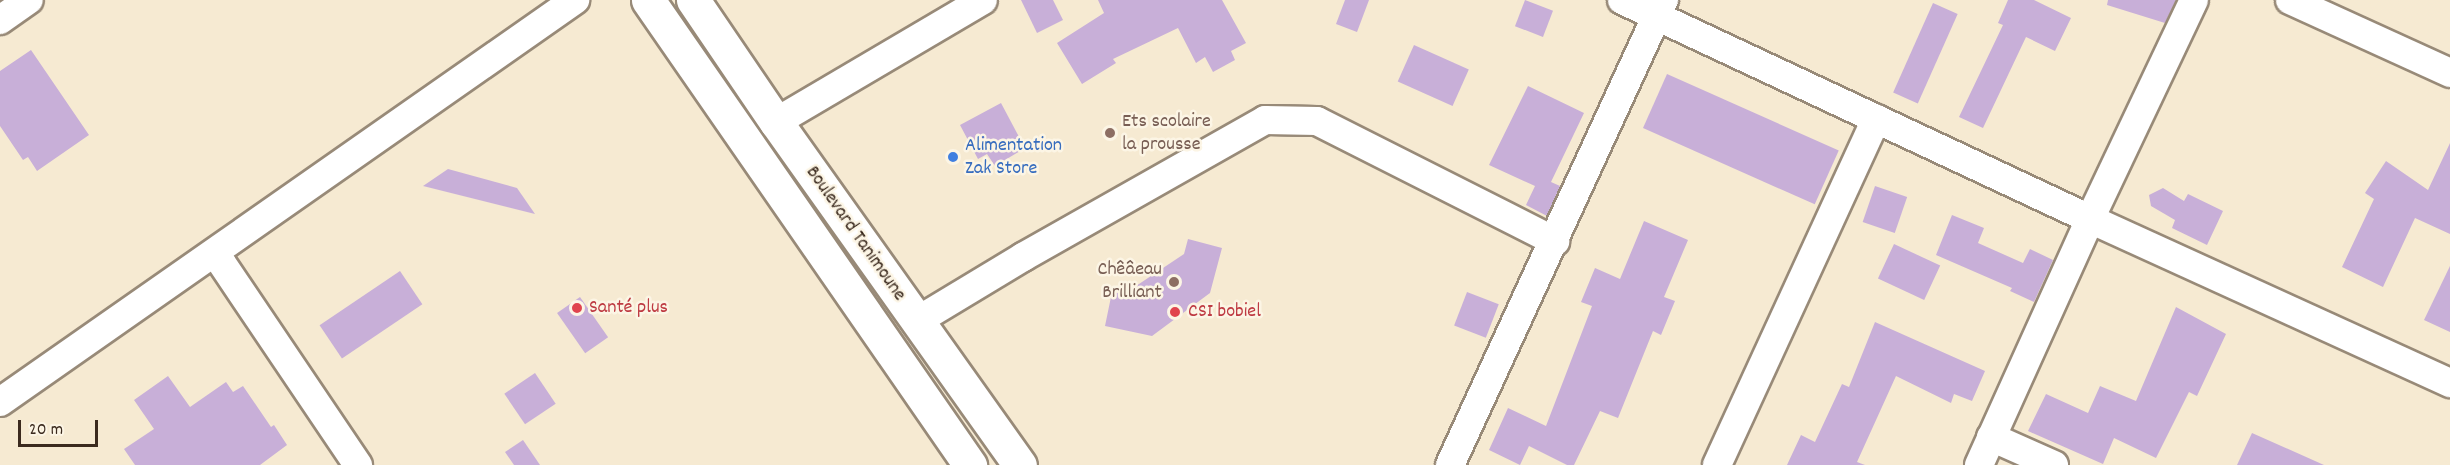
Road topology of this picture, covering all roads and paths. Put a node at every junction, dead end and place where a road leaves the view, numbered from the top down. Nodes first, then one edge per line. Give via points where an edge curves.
1 (29, 0) edge
2 (575, 0) edge
3 (648, 0) edge
4 (693, 0) edge
5 (983, 0) edge
6 (1622, 0) edge
7 (2194, 0) edge
8 (2290, 0) edge
9 (1660, 8) edge
10 (0, 21) edge
11 (2450, 73) edge
12 (1875, 119) junction
13 (776, 122) junction
14 (2090, 219) junction
15 (1555, 241) junction
16 (215, 253) junction
17 (917, 321) junction
18 (2450, 383) edge
19 (0, 402) edge
20 (1991, 437) junction
21 (1459, 462) edge
22 (358, 465) edge
23 (970, 465) edge
24 (1020, 465) edge
25 (1717, 465) edge
26 (1979, 465) edge
27 (2054, 465) edge

1 - 10 street
2 - 16 street
3 - 23 main road, Boulevard Tanimoune
4 - 13 main road, Boulevard Tanimoune
5 - 13 street
6 - 9 street
7 - 14 street
8 - 11 street
9 - 12 street
9 - 15 street
12 - 14 street
12 - 25 street
13 - 17 main road, Boulevard Tanimoune
14 - 18 street
14 - 20 street
15 - 17 street via 1317,121 1265,120
15 - 21 street
16 - 19 street
16 - 22 street
17 - 24 main road, Boulevard Tanimoune
20 - 26 street
20 - 27 street

